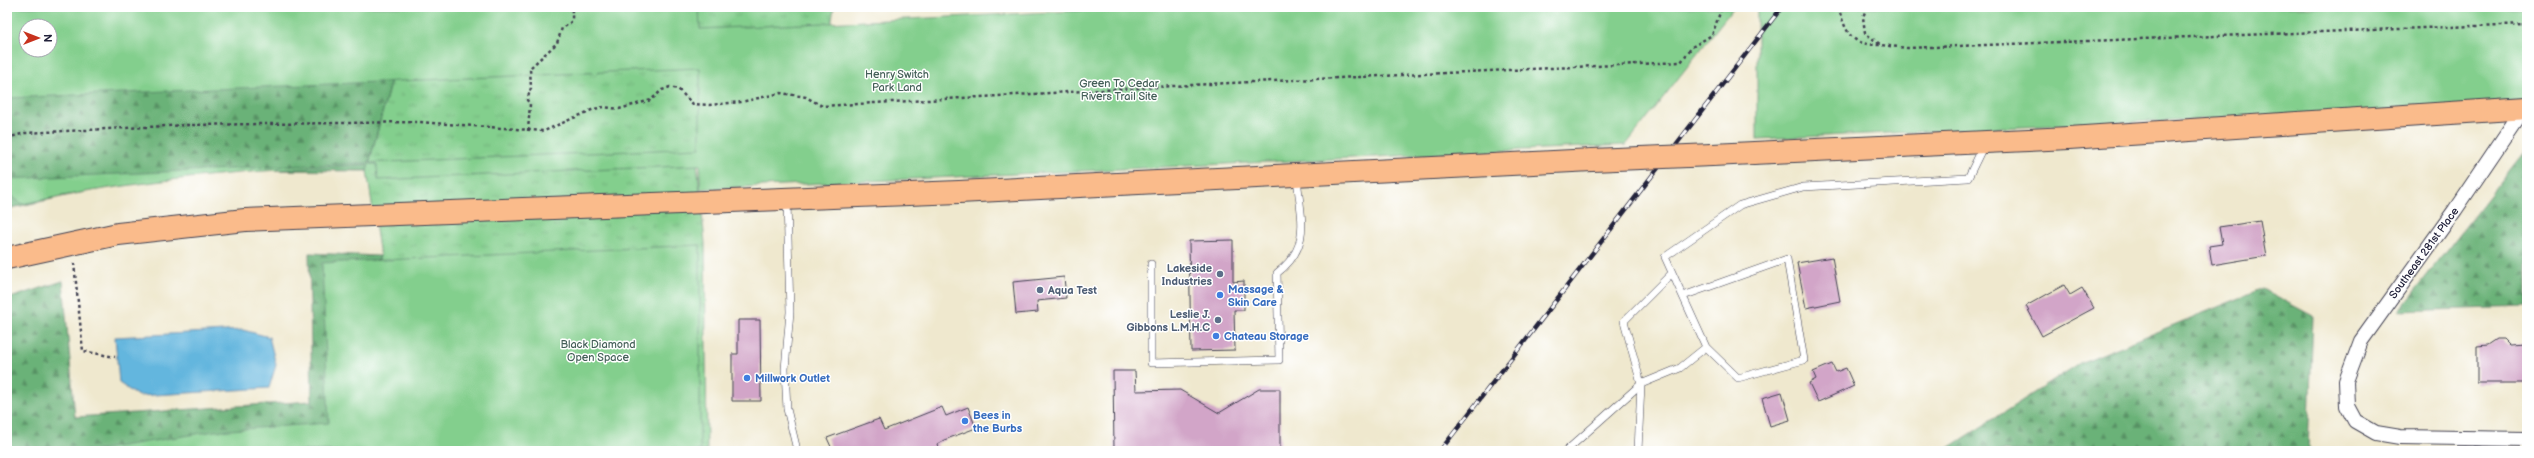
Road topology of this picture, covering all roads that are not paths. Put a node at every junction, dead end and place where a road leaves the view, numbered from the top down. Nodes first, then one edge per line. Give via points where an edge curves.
1 (2525, 108) edge
2 (1986, 142) junction
3 (1297, 174) junction
4 (787, 199) junction
5 (7, 258) edge
6 (1151, 264) dead end
7 (1672, 273) junction
8 (1683, 296) junction
9 (1706, 347) junction
10 (1641, 384) junction
11 (2527, 439) edge
12 (796, 446) dead end
13 (1566, 451) edge
14 (1638, 451) edge

1 - 2 main road
1 - 11 street, Southeast 281st Place via 2361,341 2346,381 2347,406 2355,421 2376,433 2400,437
2 - 3 main road, bridge
2 - 7 lane via 1968,178 1803,187 1740,205 1665,257
3 - 4 main road
3 - 6 lane via 1302,240 1291,262 1277,273 1279,360 1151,363
4 - 5 main road via 245,220 118,234
4 - 12 lane via 790,312 785,369 787,409
7 - 8 lane
7 - 10 lane via 1624,321
8 - 9 lane
8 - 9 lane via 1787,259 1804,360 1738,378
9 - 10 lane via 1680,368
10 - 13 lane
10 - 14 lane

